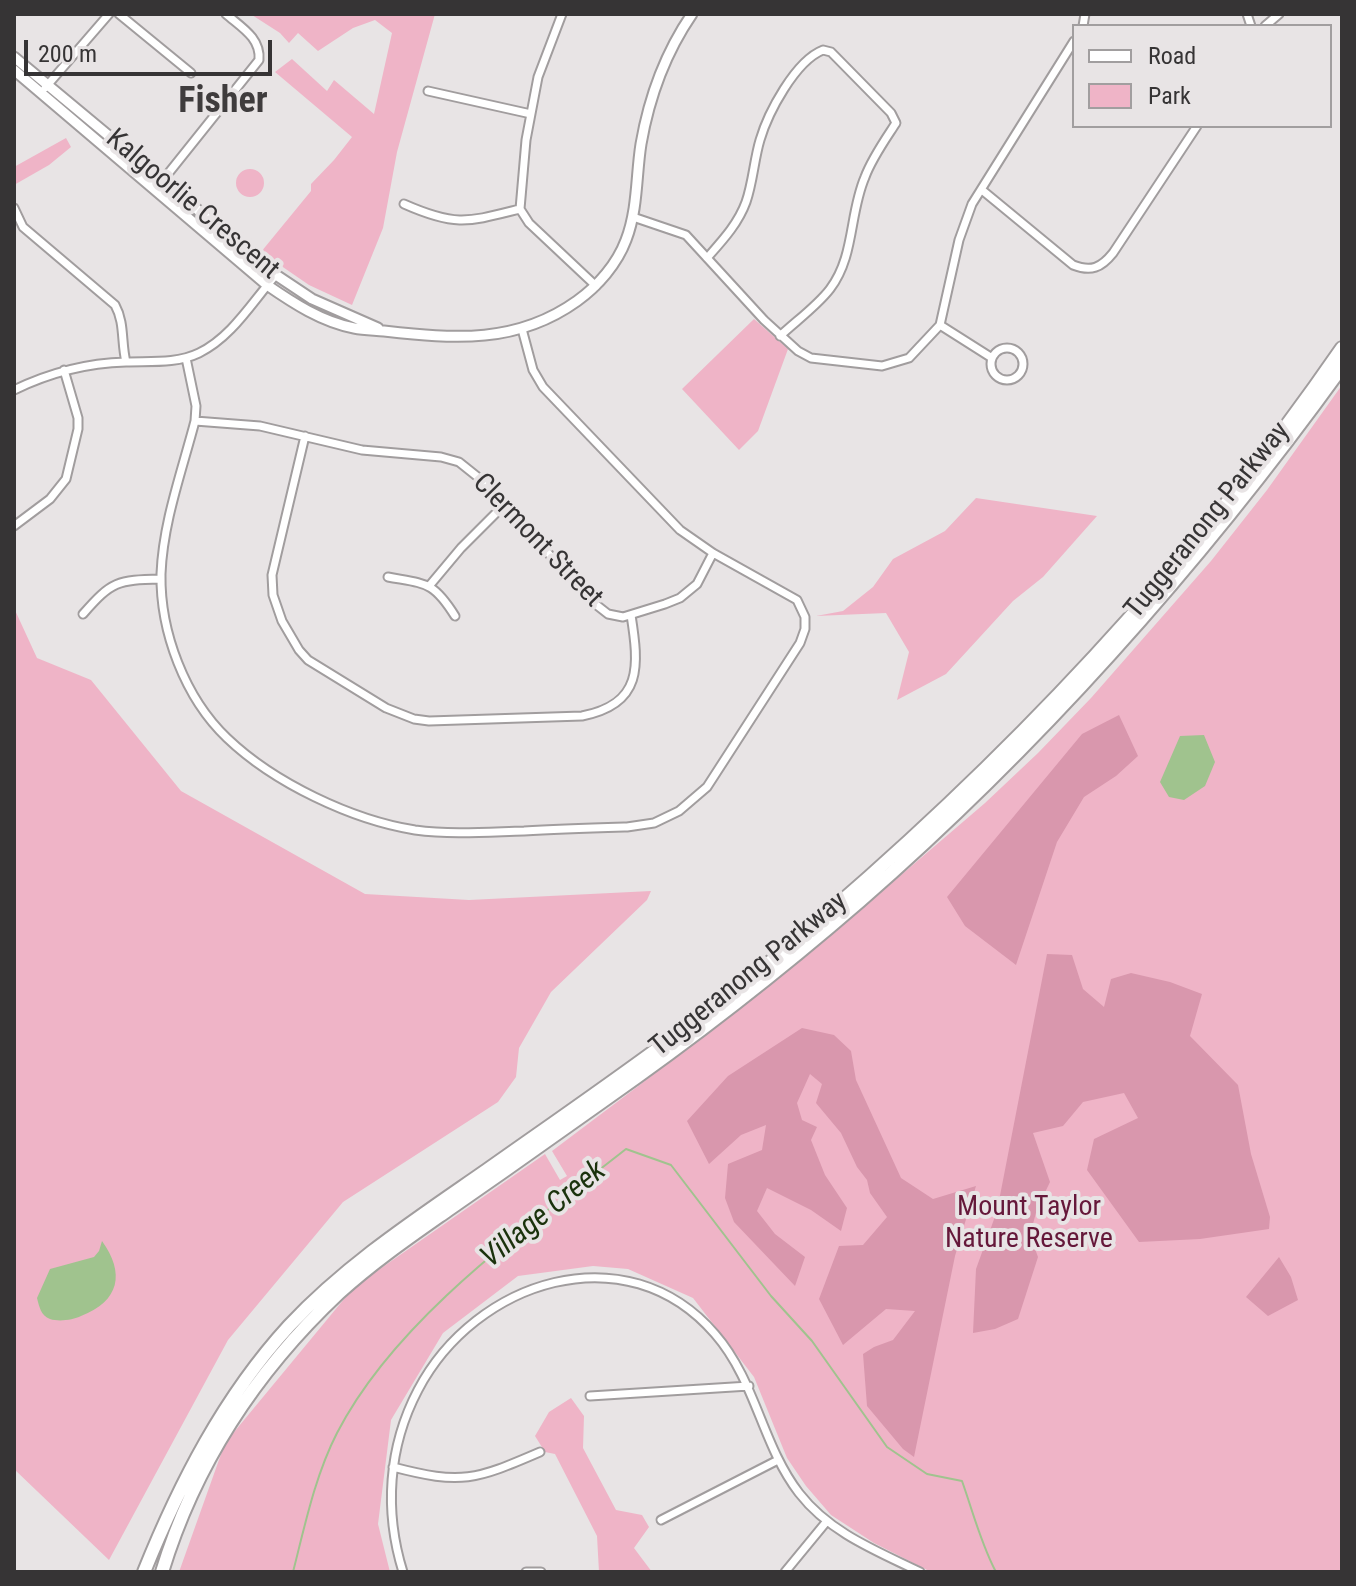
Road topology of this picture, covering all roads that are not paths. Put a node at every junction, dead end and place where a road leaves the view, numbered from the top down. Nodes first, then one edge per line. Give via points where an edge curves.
1 (109, 14) edge
2 (119, 14) edge
3 (226, 14) edge
4 (562, 14) edge
5 (692, 14) edge
6 (1072, 44) edge
7 (14, 57) edge
8 (14, 70) edge
9 (191, 73) dead end
10 (44, 89) junction
11 (428, 91) dead end
12 (531, 114) junction
13 (1196, 128) edge
14 (163, 181) junction
15 (155, 190) junction
16 (982, 190) junction
17 (404, 204) dead end
18 (14, 208) edge
19 (520, 209) junction
20 (633, 217) junction
21 (707, 258) junction
22 (276, 275) junction
23 (267, 285) junction
24 (596, 286) junction
25 (940, 325) junction
26 (522, 329) junction
27 (385, 331) junction
28 (780, 336) junction
29 (1342, 348) edge
30 (186, 358) junction
31 (992, 358) junction
32 (126, 362) junction
33 (1342, 367) edge
34 (64, 370) junction
35 (15, 387) edge
36 (195, 421) junction
37 (305, 436) junction
38 (504, 505) junction
39 (14, 526) edge
40 (713, 553) junction
41 (388, 577) dead end
42 (161, 579) junction
43 (430, 585) junction
44 (83, 614) dead end
45 (631, 615) junction
46 (455, 616) dead end
47 (749, 1386) junction
48 (590, 1396) dead end
49 (540, 1452) dead end
50 (778, 1460) junction
51 (393, 1467) junction
52 (661, 1520) dead end
53 (827, 1521) junction
54 (144, 1572) edge
55 (162, 1572) edge
56 (403, 1572) edge
57 (526, 1572) edge
58 (541, 1572) edge
59 (785, 1572) edge
60 (920, 1572) edge

1 - 10 street
2 - 9 street
3 - 14 street via 255,39 259,60
4 - 12 street via 538,77
5 - 20 street, Kalgoorlie Crescent via 668,56 650,105
6 - 16 street
7 - 10 street, Kalgoorlie Crescent
8 - 10 street, Kalgoorlie Crescent
10 - 14 street, Kalgoorlie Crescent
10 - 15 street, Kalgoorlie Crescent
11 - 12 street
12 - 19 street
13 - 16 street via 1113,253 1096,269 1073,265
14 - 15 street
14 - 22 street, Kalgoorlie Crescent
15 - 23 street, Kalgoorlie Crescent
16 - 25 street via 959,240
17 - 19 street via 431,216 468,222
18 - 32 street via 23,227 115,305 122,317
19 - 24 street
20 - 21 street via 686,235
20 - 24 street, Kalgoorlie Crescent via 616,260
21 - 28 street
21 - 28 street via 746,202 760,138 778,99 812,56 831,52 896,123 864,177 841,271 830,290
22 - 23 street
22 - 27 street, Kalgoorlie Crescent via 312,299
23 - 27 street, Kalgoorlie Crescent via 322,317
23 - 30 street via 216,342
24 - 26 street, Kalgoorlie Crescent via 556,316
25 - 28 street via 909,358 882,366 811,358
25 - 31 street
26 - 27 street, Kalgoorlie Crescent via 461,338
26 - 40 street via 543,387 669,520
29 - 54 highway, Tuggeranong Parkway via 1268,450 1150,595 1034,722 910,842 728,996 372,1252 291,1324 207,1439
30 - 32 street
30 - 36 street
31 - 31 street via 1001,349 1015,349 1023,360 1022,371 1013,379 1000,378 992,370
32 - 34 street
33 - 55 highway, Tuggeranong Parkway via 1235,509 1132,632 925,842 753,990 373,1265 297,1335 218,1443 191,1495
34 - 35 street
34 - 39 street via 78,418 66,479 50,499
36 - 37 street, Clermont Street
36 - 42 street via 165,532
37 - 38 street, Clermont Street via 362,450 459,462
37 - 45 street via 272,575 276,607 308,660 386,708 429,721 582,716 612,707 635,676
38 - 43 street
38 - 45 street, Clermont Street via 594,603 616,617
40 - 42 street via 797,600 805,629 707,787 679,811 654,823 627,827 461,834 383,824 329,804 268,769 210,718 174,655
40 - 45 street, Clermont Street via 688,592
41 - 43 street
42 - 44 street via 109,587
43 - 46 street
47 - 48 street
47 - 50 street
47 - 51 street via 713,1332 666,1294 624,1280 559,1281 509,1298 456,1336 412,1401
49 - 51 street via 471,1478 434,1478
50 - 52 street
50 - 53 street via 800,1494
51 - 56 street via 392,1520
53 - 59 street
53 - 60 street
57 - 58 street

